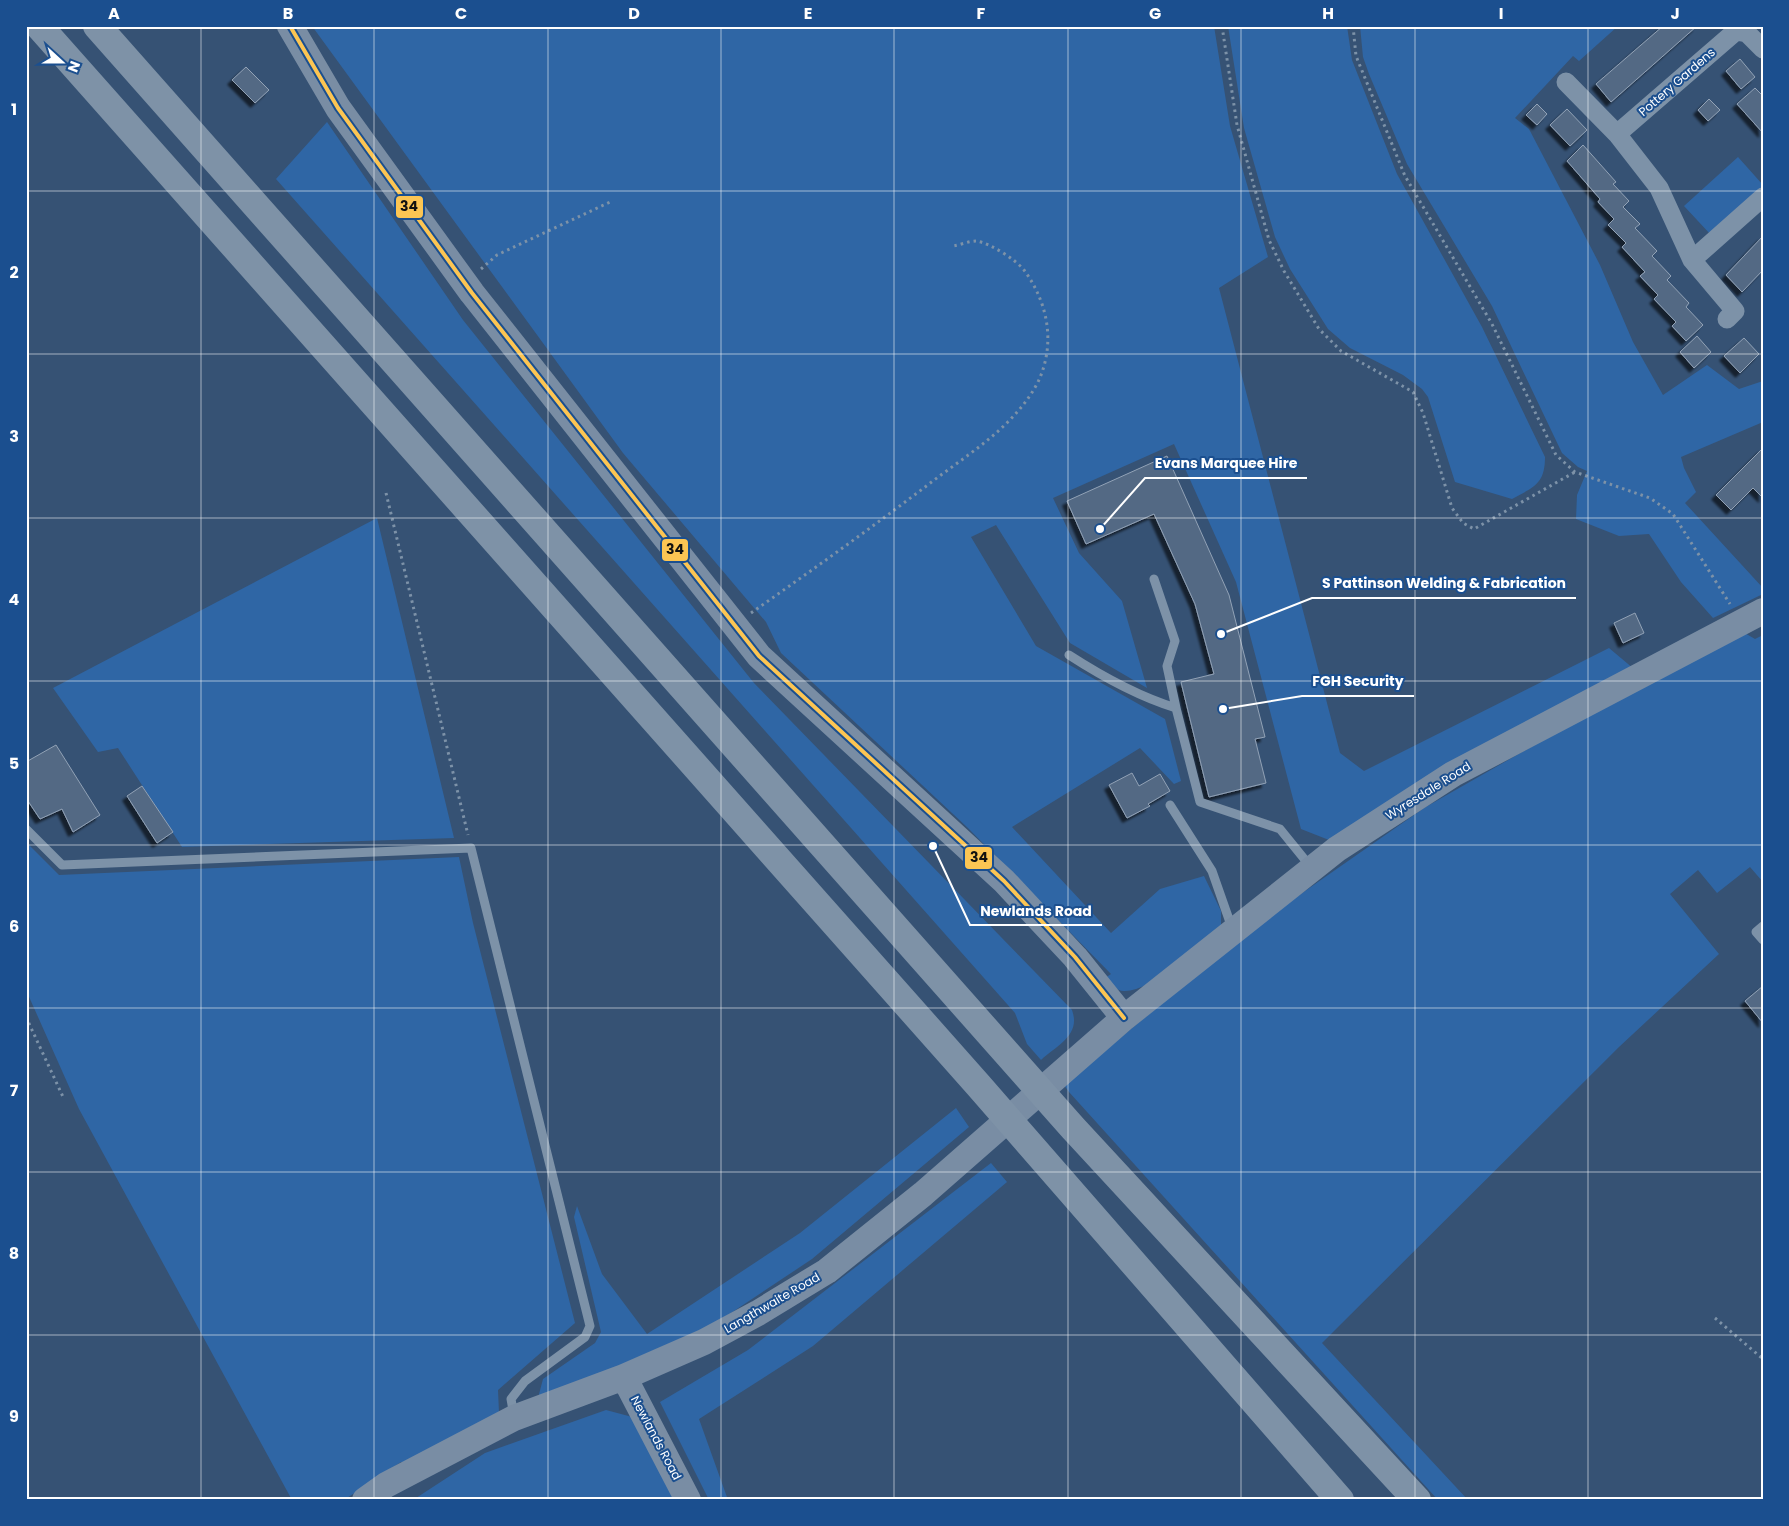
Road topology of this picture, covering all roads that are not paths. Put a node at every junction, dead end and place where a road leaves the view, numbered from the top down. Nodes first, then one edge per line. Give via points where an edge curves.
1 (39, 26) edge
2 (97, 26) edge
3 (290, 26) edge
4 (1737, 29) edge
5 (1763, 49) edge
6 (1566, 82) dead end
7 (1618, 134) junction
8 (1763, 198) edge
9 (1692, 260) junction
10 (1727, 319) dead end
11 (1154, 578) dead end
12 (1752, 616) edge
13 (1069, 655) dead end
14 (1176, 708) junction
15 (1170, 805) dead end
16 (26, 829) edge
17 (1312, 868) junction
18 (1763, 926) edge
19 (1233, 930) junction
20 (1763, 940) edge
21 (1124, 1018) junction
22 (624, 1377) junction
23 (514, 1418) junction
24 (365, 1500) edge
25 (688, 1500) edge
26 (1340, 1500) edge
27 (1417, 1500) edge

1 - 26 highway via 979,1086
2 - 27 highway via 1073,1128
3 - 21 street via 338,108 465,283 759,656 1004,881
4 - 5 street, Pottery Gardens via 1747,33
4 - 7 street, Pottery Gardens
6 - 7 street
7 - 9 street via 1659,188
8 - 9 street
9 - 10 street via 1735,311
11 - 14 lane via 1175,641 1167,666
12 - 17 street, Wyresdale Road via 1453,774
13 - 14 lane via 1110,681
14 - 17 lane via 1200,802 1280,830
15 - 19 lane via 1212,871
16 - 23 lane via 62,864 471,848 590,1326 585,1337 525,1381 511,1399
17 - 19 street, Wyresdale Road
18 - 20 lane via 1756,932
19 - 21 street, Wyresdale Road
21 - 22 street, Langthwaite Road via 923,1194 827,1271 704,1342
22 - 23 street, Langthwaite Road
22 - 25 street, Newlands Road
23 - 24 street, Langthwaite Road

